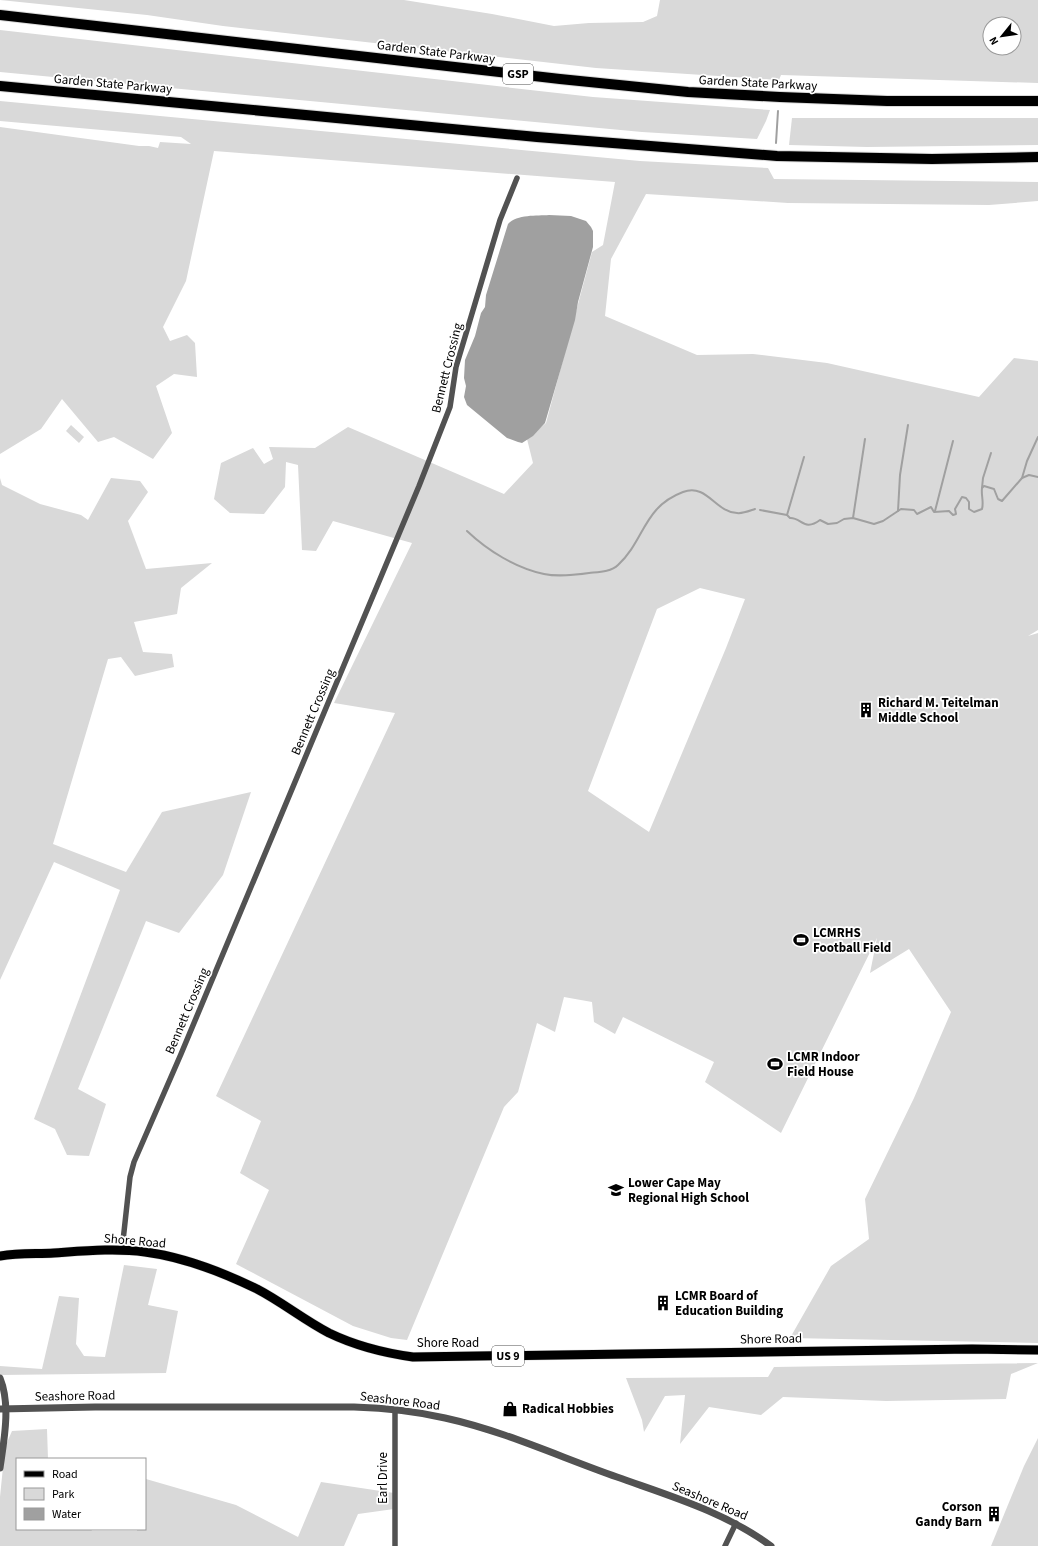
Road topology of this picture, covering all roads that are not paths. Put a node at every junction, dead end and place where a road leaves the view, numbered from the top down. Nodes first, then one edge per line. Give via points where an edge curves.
1 (0, 15) edge
2 (0, 86) edge
3 (1038, 101) edge
4 (1038, 157) edge
5 (517, 178) dead end
6 (122, 1250) junction
7 (0, 1256) edge
8 (1038, 1350) edge
9 (0, 1378) edge
10 (3, 1409) edge
11 (395, 1410) junction
12 (0, 1468) edge
13 (736, 1523) junction
14 (394, 1546) edge
15 (725, 1546) edge
16 (771, 1546) edge

1 - 3 highway, Garden State Parkway / GSP via 688,92 887,101
2 - 4 highway, Garden State Parkway via 537,137 777,156 932,159
5 - 6 street, Bennett Crossing via 496,235 456,367 450,407 442,429 133,1163
6 - 7 main road, Shore Road / US 9
6 - 8 main road, Shore Road / US 9 via 171,1257 212,1270 258,1290 346,1341 383,1352 413,1357
9 - 10 street via 5,1399
10 - 11 street, Seashore Road via 354,1407
10 - 12 street
11 - 13 street, Seashore Road via 445,1418 508,1437 695,1505
11 - 14 street, Earl Drive
13 - 15 street
13 - 16 street, Seashore Road

